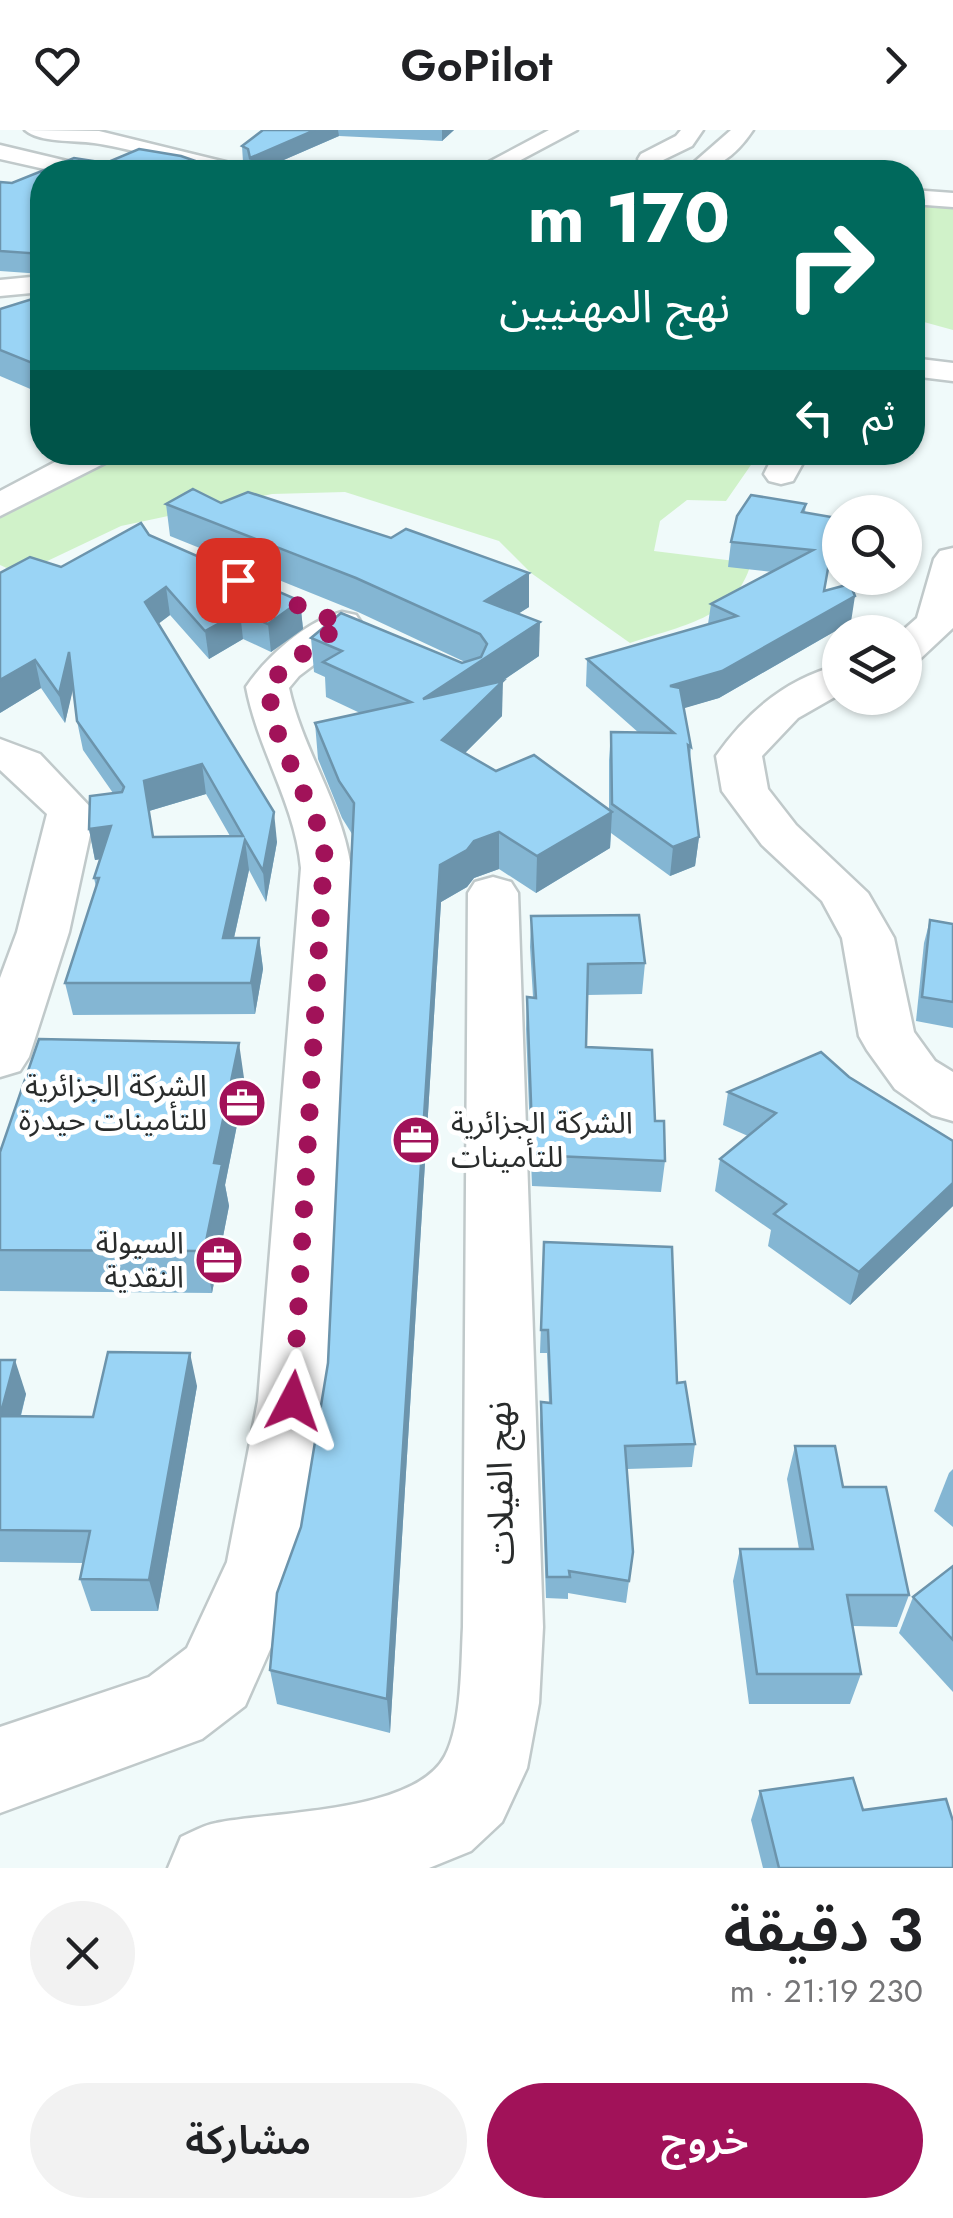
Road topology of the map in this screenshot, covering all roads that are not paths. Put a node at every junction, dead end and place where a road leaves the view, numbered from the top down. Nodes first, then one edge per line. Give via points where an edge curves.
1 (36, 130) edge
2 (550, 130) edge
3 (566, 130) edge
4 (692, 130) edge
5 (742, 130) edge
6 (508, 136) dead end
7 (0, 152) edge
8 (35, 160) edge
9 (190, 160) edge
10 (505, 160) edge
11 (649, 160) edge
12 (709, 160) edge
13 (925, 198) edge
14 (953, 200) edge
15 (30, 285) edge
16 (0, 288) edge
17 (925, 369) edge
18 (953, 372) edge
19 (41, 465) edge
20 (76, 465) edge
21 (0, 487) edge
22 (0, 505) edge
23 (953, 560) edge
24 (342, 625) edge
25 (922, 635) edge
26 (822, 687) edge
27 (0, 753) edge
28 (493, 892) dead end
29 (0, 1058) edge
30 (953, 1100) edge
31 (0, 1770) edge
32 (212, 1868) edge

1 - 9 street via 99,137
2 - 6 street
3 - 10 street
4 - 11 street
5 - 12 street
7 - 8 street
13 - 14 street
15 - 16 street
17 - 18 street
19 - 21 street
20 - 22 street
23 - 25 street via 936,623
24 - 31 street via 267,687 279,738 325,854 287,1448 266,1562 230,1654 202,1692 174,1710
26 - 30 street via 756,729 739,756 745,791 780,836 843,893 868,938 886,1036 914,1075
27 - 29 street via 24,764 71,812 42,932
28 - 32 street, نهج الفيلات via 502,1546 492,1742 478,1786 456,1810 424,1827

